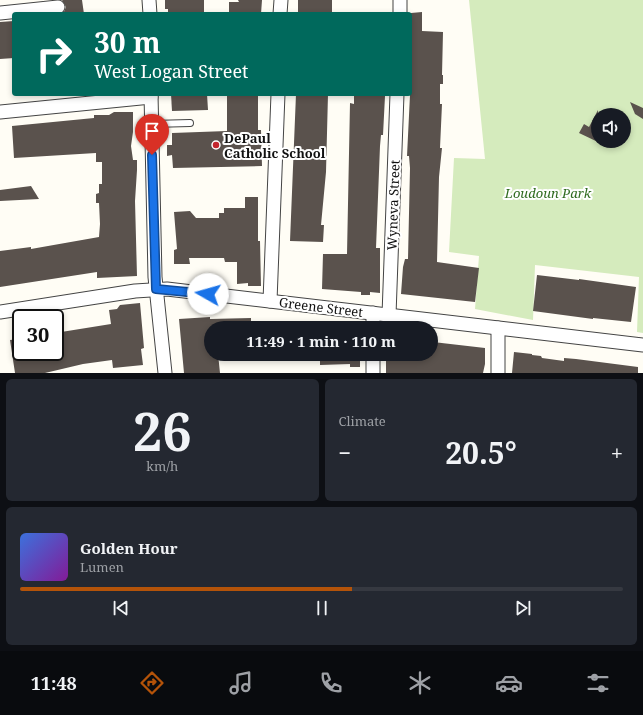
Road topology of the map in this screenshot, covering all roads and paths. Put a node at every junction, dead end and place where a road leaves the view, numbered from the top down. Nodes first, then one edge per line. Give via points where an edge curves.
1 (149, 0) edge
2 (281, 0) edge
3 (400, 0) edge
4 (58, 7) dead end
5 (150, 12) edge
6 (280, 12) edge
7 (400, 12) edge
8 (0, 13) edge
9 (151, 96) edge
10 (278, 96) edge
11 (397, 96) edge
12 (0, 112) edge
13 (190, 122) dead end
14 (152, 124) junction
15 (156, 289) junction
16 (270, 301) junction
17 (0, 312) edge
18 (373, 313) junction
19 (389, 315) junction
20 (373, 321) edge
21 (498, 328) junction
22 (643, 345) edge
23 (373, 361) edge
24 (165, 373) edge
25 (373, 373) edge
26 (498, 373) edge

1 - 5 street
2 - 6 street
3 - 7 street
4 - 8 street
9 - 12 street
9 - 14 street
10 - 16 street
11 - 19 street, Wyneva Street
13 - 14 lane
14 - 15 street
15 - 16 street, Greene Street
15 - 17 street, Greene Street
15 - 24 street
16 - 18 street, Greene Street
18 - 19 street, Greene Street
18 - 20 street
19 - 21 street, Greene Street
21 - 22 street, Greene Street
21 - 26 street
23 - 25 street

